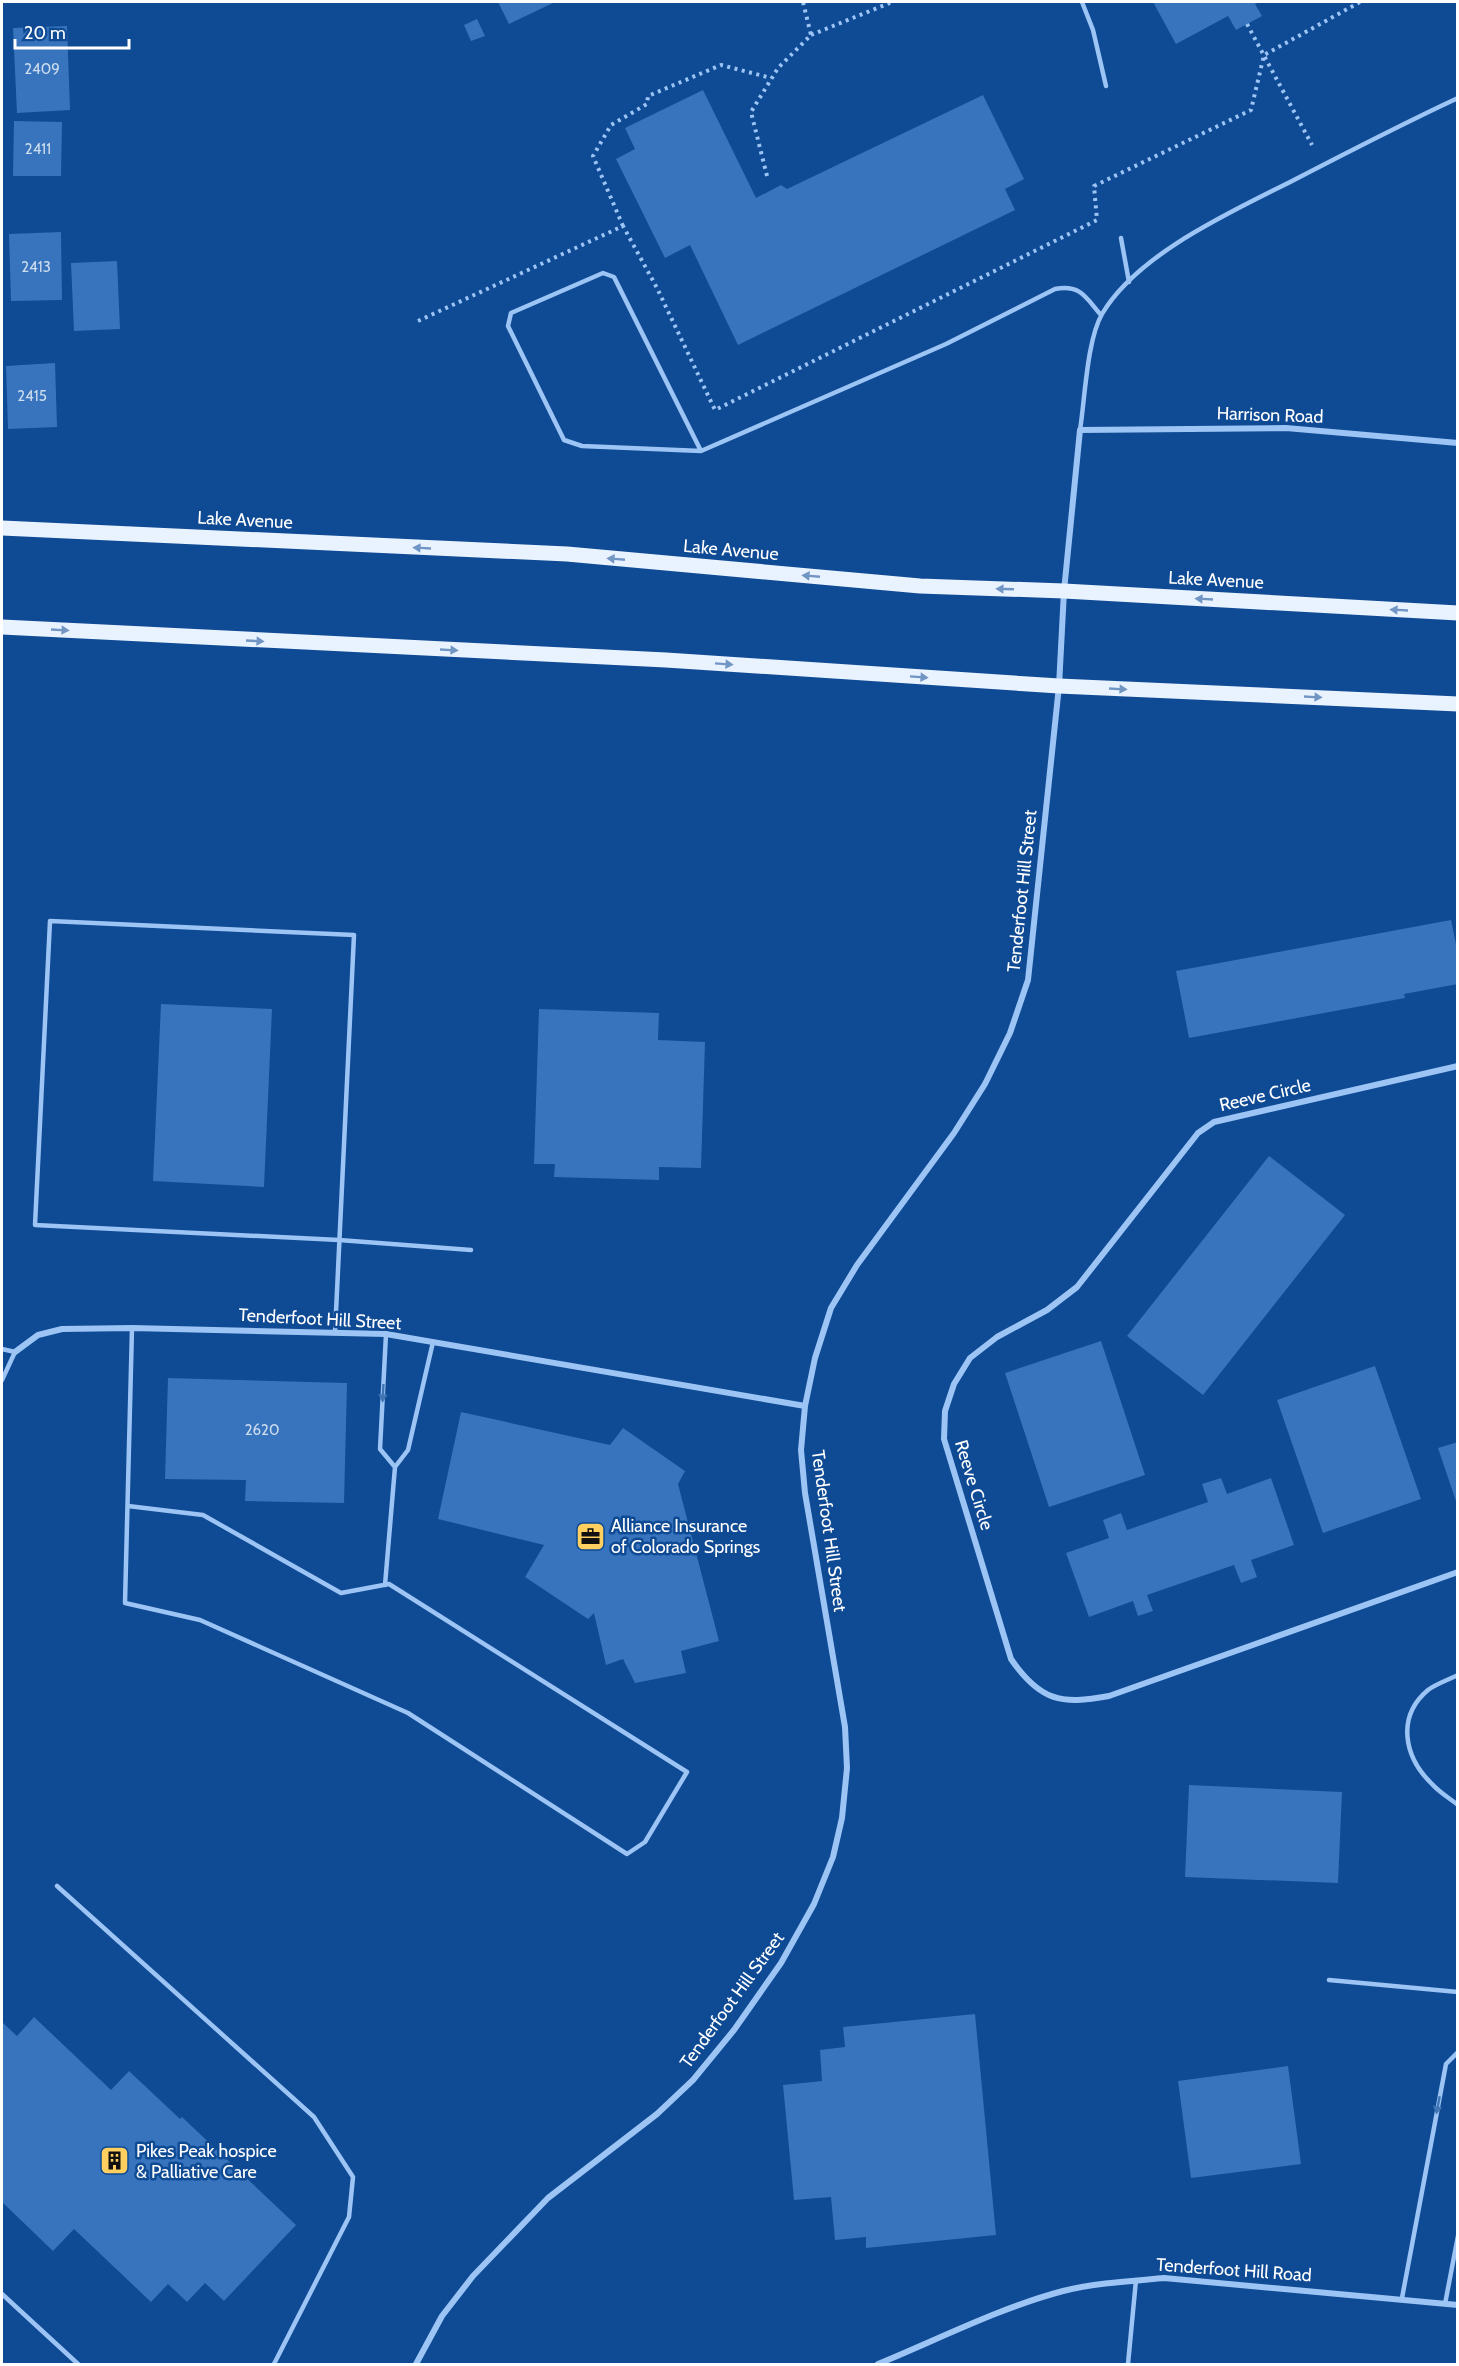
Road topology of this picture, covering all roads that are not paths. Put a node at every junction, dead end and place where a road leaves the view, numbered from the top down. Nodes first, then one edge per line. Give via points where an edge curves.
1 (1082, 2) edge
2 (1106, 86) dead end
3 (1458, 98) edge
4 (1121, 238) dead end
5 (1129, 282) junction
6 (1101, 315) junction
7 (1080, 430) junction
8 (1458, 443) edge
9 (701, 452) junction
10 (2, 528) edge
11 (1064, 591) junction
12 (1458, 613) edge
13 (2, 627) edge
14 (1059, 686) junction
15 (1458, 704) edge
16 (1458, 1066) edge
17 (339, 1240) junction
18 (471, 1250) dead end
19 (132, 1328) junction
20 (335, 1333) junction
21 (386, 1334) junction
22 (433, 1342) junction
23 (2, 1349) edge
24 (15, 1352) junction
25 (2, 1380) edge
26 (805, 1406) junction
27 (395, 1467) junction
28 (128, 1506) junction
29 (1458, 1572) edge
30 (385, 1585) junction
31 (1458, 1675) edge
32 (1458, 1805) edge
33 (57, 1886) dead end
34 (1329, 1980) dead end
35 (1458, 1992) edge
36 (1458, 2052) edge
37 (1458, 2236) edge
38 (1136, 2280) junction
39 (2, 2294) edge
40 (1402, 2298) junction
41 (1445, 2304) junction
42 (1458, 2305) edge
43 (78, 2364) edge
44 (274, 2364) edge
45 (416, 2364) edge
46 (878, 2364) edge
47 (1128, 2364) edge

1 - 2 lane
3 - 5 lane via 1389,130 1194,234 1143,267
4 - 5 lane
5 - 6 lane
6 - 7 lane via 1093,340
6 - 9 lane via 1080,291 1055,289 946,344
7 - 8 street, Harrison Road via 1286,428
7 - 11 street, Tenderfoot Hill Street
9 - 9 lane via 614,277 603,273 511,313 508,326 564,440 582,446
11 -> 10 main road, Lake Avenue via 920,586 567,554
12 -> 11 main road, Lake Avenue
11 - 14 street, Tenderfoot Hill Street
13 -> 14 main road via 666,660
14 -> 15 main road
14 - 26 street, Tenderfoot Hill Street via 1028,980 1010,1033 985,1084 954,1133 857,1264 831,1308
16 - 29 street, Reeve Circle via 1214,1122 1198,1133 1077,1287 970,1358 954,1384 945,1411 944,1439 1011,1659 1026,1680 1059,1699 1083,1701 1109,1696
17 - 17 lane via 35,1225 50,921 354,935
17 - 18 lane
17 - 20 lane
19 - 20 street, Tenderfoot Hill Street
19 - 24 street, Tenderfoot Hill Street via 62,1329 38,1335
19 - 28 lane
20 - 21 street, Tenderfoot Hill Street
21 - 22 street, Tenderfoot Hill Street
21 -> 27 lane via 380,1449
22 - 26 street, Tenderfoot Hill Street
22 - 27 lane via 408,1450
23 - 24 lane
24 - 25 lane
26 - 45 street, Tenderfoot Hill Street via 801,1450 845,1727 847,1768 833,1857 814,1904 781,1963 693,2080 657,2114 532,2214 473,2276 442,2316
27 - 30 lane
28 - 30 lane via 203,1515 341,1593
28 - 30 lane via 126,1603 200,1620 408,1713 627,1854 645,1842 687,1772
31 - 32 lane via 1429,1689 1412,1708 1406,1736 1416,1763 1431,1784
33 - 44 lane via 314,2117 353,2177 349,2217
34 - 35 lane
36 -> 40 lane via 1446,2064
37 - 41 lane
38 - 40 street, Tenderfoot Hill Road via 1164,2278
38 - 46 street, Tenderfoot Hill Road via 1065,2291 1019,2305
38 - 47 lane
39 - 43 lane
40 - 41 street, Tenderfoot Hill Road
41 - 42 street, Tenderfoot Hill Road

